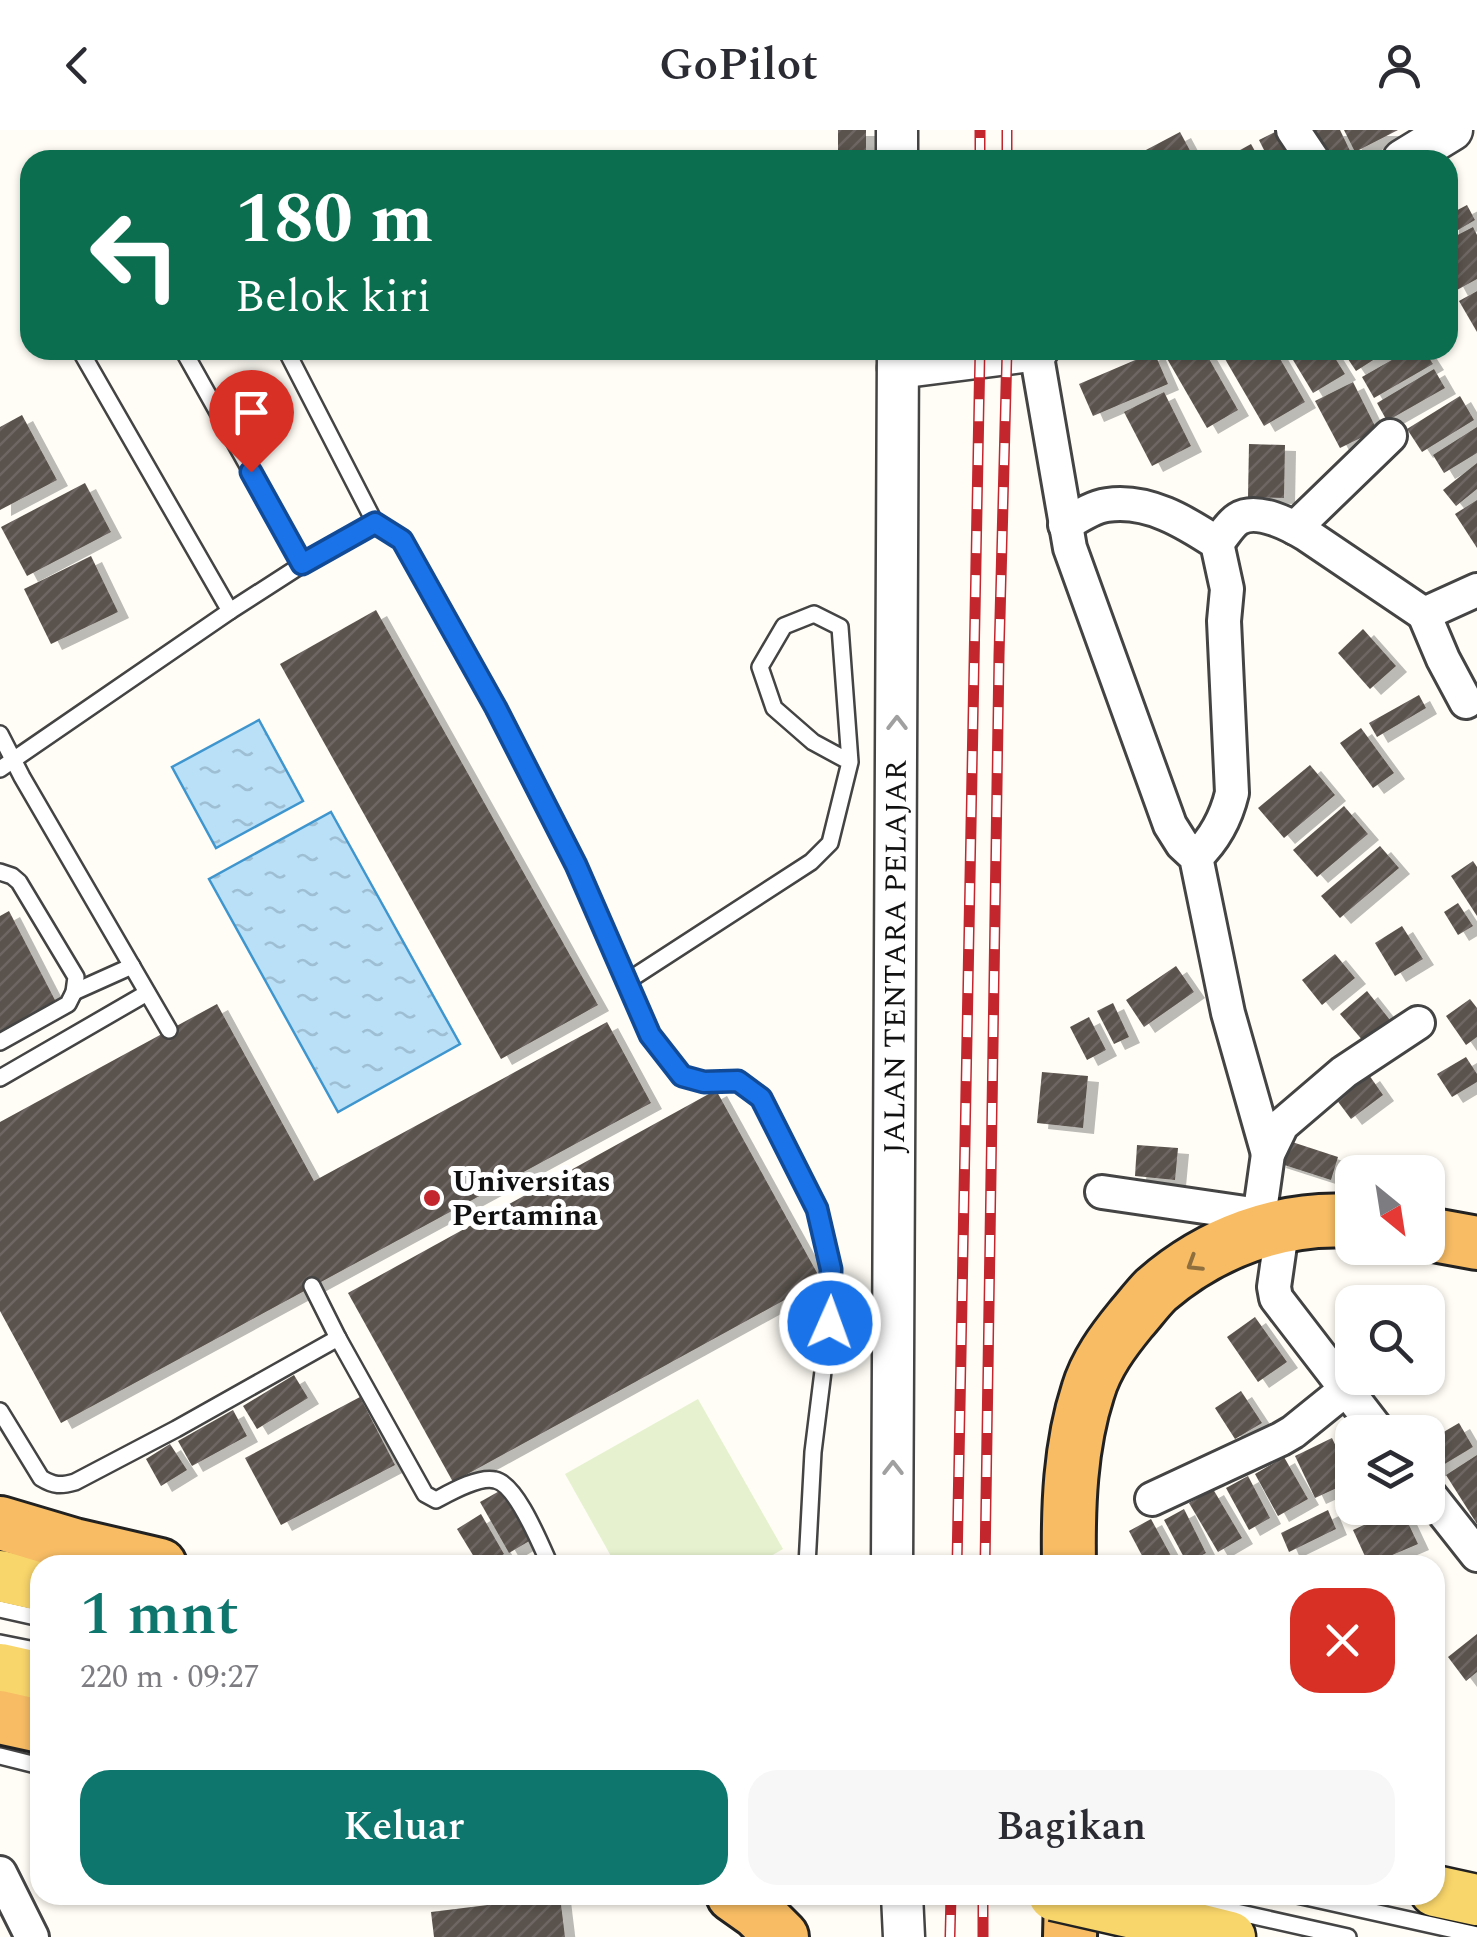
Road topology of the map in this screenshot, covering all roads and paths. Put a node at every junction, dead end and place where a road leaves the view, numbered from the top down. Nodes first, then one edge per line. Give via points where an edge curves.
1 (1452, 130) edge
2 (1420, 150) edge
3 (86, 360) edge
4 (189, 360) edge
5 (291, 360) edge
6 (898, 360) edge
7 (1039, 360) edge
8 (1390, 436) dead end
9 (375, 523) junction
10 (1064, 525) junction
11 (1295, 528) junction
12 (1217, 543) junction
13 (302, 564) junction
14 (1477, 590) edge
15 (230, 611) junction
16 (1424, 614) junction
17 (1466, 702) dead end
18 (0, 734) edge
19 (850, 762) junction
20 (7, 765) edge
21 (1196, 857) junction
22 (0, 872) edge
23 (132, 966) junction
24 (626, 982) junction
25 (74, 992) junction
26 (147, 993) junction
27 (1418, 1023) dead end
28 (169, 1030) dead end
29 (0, 1042) edge
30 (0, 1078) edge
31 (1268, 1154) junction
32 (1102, 1192) dead end
33 (1335, 1220) edge
34 (1266, 1224) junction
35 (1445, 1237) edge
36 (1477, 1244) edge
37 (312, 1286) dead end
38 (338, 1338) junction
39 (1335, 1376) edge
40 (1339, 1395) edge
41 (1350, 1395) edge
42 (0, 1411) edge
43 (1366, 1415) edge
44 (1152, 1499) dead end
45 (1445, 1515) edge
46 (0, 1524) edge
47 (117, 1555) edge
48 (545, 1555) edge
49 (808, 1555) edge
50 (892, 1555) edge
51 (1069, 1555) edge
52 (1477, 1555) edge
53 (0, 1576) edge
54 (30, 1583) edge
55 (0, 1609) edge
56 (30, 1616) edge
57 (0, 1642) edge
58 (30, 1649) edge
59 (0, 1669) edge
60 (30, 1676) edge
61 (0, 1718) edge
62 (30, 1724) edge
63 (0, 1756) edge
64 (30, 1764) edge
65 (0, 1873) edge
66 (1445, 1893) edge
67 (1477, 1900) edge
68 (748, 1905) edge
69 (902, 1905) edge
70 (1071, 1905) edge
71 (1142, 1905) edge
72 (1342, 1905) edge
73 (1160, 1907) junction
74 (1477, 1935) edge
75 (32, 1937) edge
76 (782, 1937) edge
77 (904, 1937) edge
78 (1070, 1937) edge
79 (1230, 1937) edge
80 (1348, 1937) edge

1 - 2 street
3 - 15 lane
4 - 13 lane
5 - 9 lane
50 -> 6 street, JALAN TENTARA PELAJAR
7 - 10 street
8 - 11 street
9 - 13 lane
9 - 24 lane via 402,540 496,708
10 - 12 street via 1107,505 1130,505 1186,523
10 - 21 street via 1170,826
11 - 12 street via 1248,514
11 - 16 street
12 - 21 street via 1226,583 1232,792 1219,827
13 - 15 lane
14 - 16 street
15 - 20 lane
16 - 17 street
18 - 20 lane
19 - 19 lane via 813,742 774,708 760,666 784,626 814,614 840,628
19 - 24 lane via 830,842 811,862
20 - 23 lane
21 - 31 street via 1228,1013
22 - 25 lane via 19,882 76,977
23 - 25 lane
23 - 26 lane
24 - 49 lane via 650,1035 682,1076 738,1081 761,1098 817,1209 831,1269 830,1323
25 - 29 lane via 68,1004
26 - 28 lane
26 - 30 lane
27 - 31 street via 1344,1072 1282,1125
31 - 34 street
32 - 34 street
33 - 34 highway
34 - 39 street via 1276,1298
34 -> 51 highway via 1197,1260 1154,1292 1110,1345 1088,1389 1077,1441
35 - 36 highway
37 - 38 lane
38 - 42 lane via 60,1486 41,1478
38 - 48 lane via 425,1494 436,1500 493,1479 504,1484
40 - 44 street via 1281,1439
41 - 43 street
45 - 52 street
46 - 47 highway
53 - 54 main road
55 - 56 lane
57 - 58 lane
59 - 60 main road
61 - 62 highway
63 - 64 lane
65 - 75 street
66 - 67 main road
68 - 76 highway
69 - 77 street
70 - 78 highway
71 - 73 main road, bridge
72 - 74 lane
73 - 79 main road
73 - 80 lane

